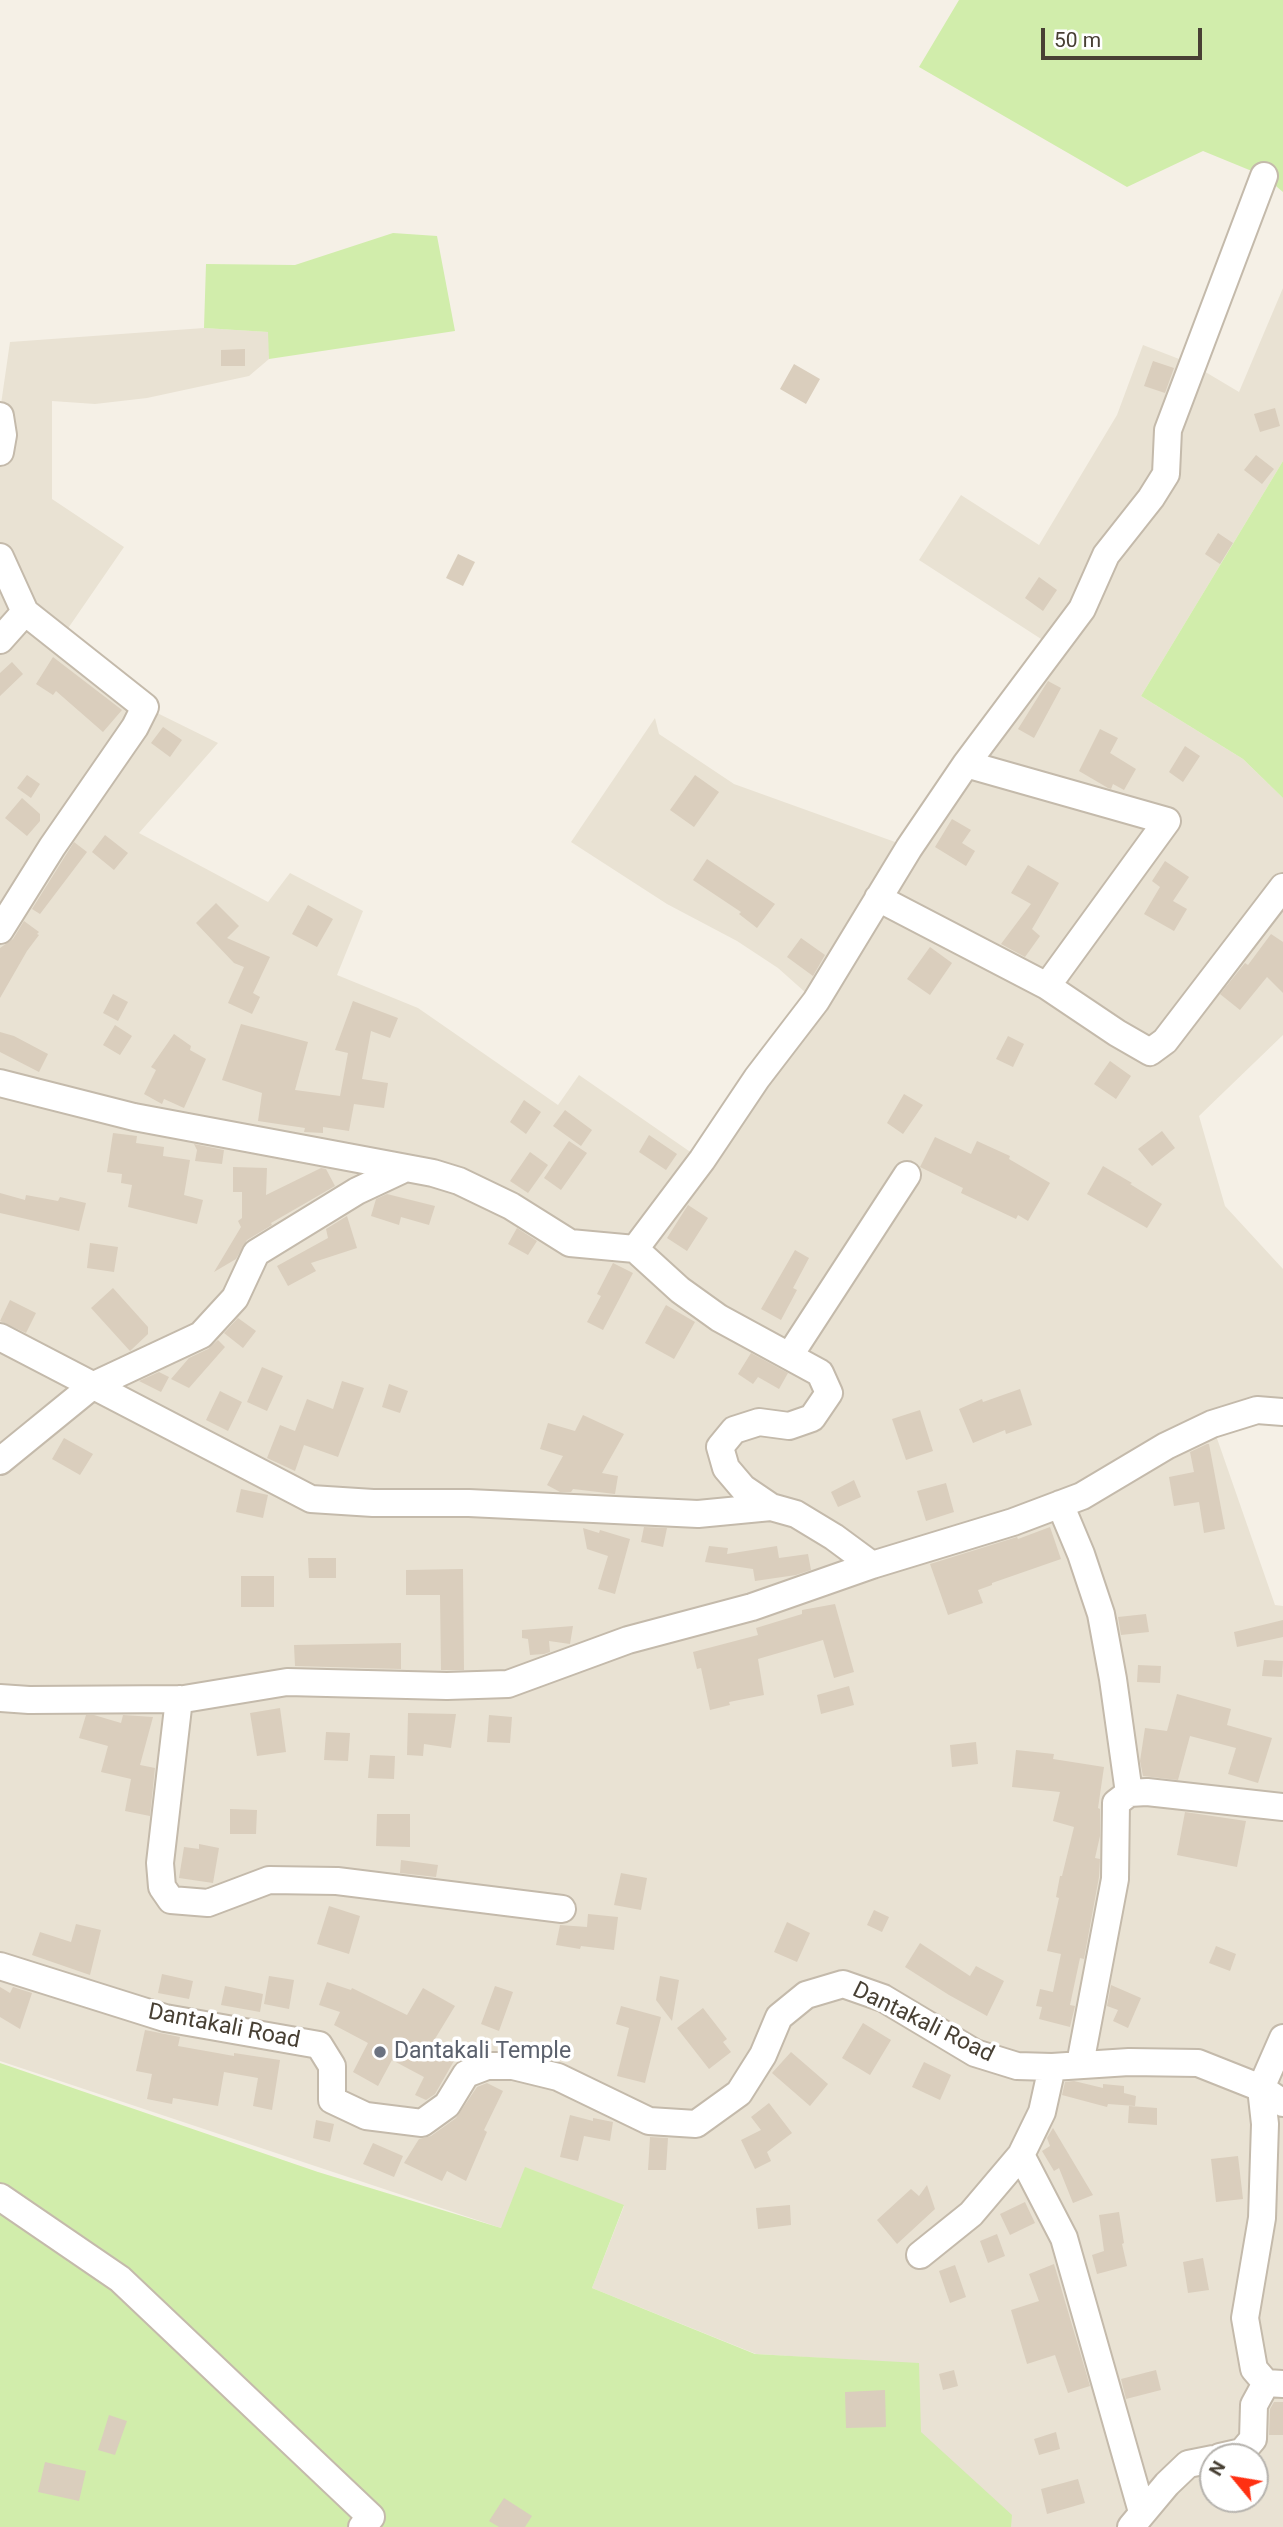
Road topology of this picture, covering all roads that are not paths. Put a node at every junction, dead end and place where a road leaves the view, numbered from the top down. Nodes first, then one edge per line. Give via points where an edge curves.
1 (1264, 176) dead end
2 (0, 416) edge
3 (0, 452) edge
4 (0, 557) edge
5 (25, 612) junction
6 (0, 640) edge
7 (967, 764) junction
8 (1283, 887) edge
9 (878, 898) junction
10 (0, 930) edge
11 (1047, 986) junction
12 (0, 1083) edge
13 (404, 1169) junction
14 (907, 1175) dead end
15 (635, 1250) junction
16 (0, 1337) edge
17 (790, 1355) junction
18 (92, 1386) junction
19 (1283, 1412) edge
20 (0, 1461) edge
21 (1060, 1504) junction
22 (771, 1507) junction
23 (872, 1565) junction
24 (0, 1698) edge
25 (179, 1699) junction
26 (1129, 1793) junction
27 (1283, 1807) edge
28 (562, 1909) dead end
29 (0, 1966) edge
30 (1283, 2038) edge
31 (1080, 2064) junction
32 (1052, 2067) junction
33 (1261, 2088) junction
34 (1283, 2103) edge
35 (1021, 2155) junction
36 (0, 2197) edge
37 (920, 2255) dead end
38 (1274, 2384) edge
39 (1250, 2443) edge
40 (1199, 2462) edge
41 (1137, 2519) edge
42 (362, 2527) edge

1 - 7 street via 1168,430 1166,474 1106,555 1082,609
2 - 3 street
4 - 5 street
5 - 6 street
5 - 10 street via 145,707
7 - 9 street
7 - 11 street via 1167,821
8 - 11 street via 1165,1041 1150,1052
9 - 11 street
9 - 15 street via 816,1001
12 - 13 street via 134,1117
13 - 15 street via 460,1181 512,1206 570,1243
13 - 18 street via 357,1191 256,1253 235,1298 201,1335
14 - 17 street
15 - 17 street via 719,1318
16 - 18 street
17 - 22 street via 820,1373 829,1393 812,1418 789,1426 759,1422 734,1430 720,1447 726,1468 743,1488
18 - 20 street
18 - 22 street via 311,1499 698,1514
19 - 21 street via 1257,1410 1212,1424
21 - 23 street
21 - 26 street via 1101,1614
22 - 23 street via 796,1514
23 - 25 street via 752,1607 628,1640 508,1684 287,1682
24 - 25 street
25 - 28 street via 160,1863 162,1886 171,1900 208,1903 269,1880 337,1881
26 - 27 street
26 - 31 street via 1116,1803 1115,1879
29 - 32 street, Dantakali Road via 165,2018 318,2045 332,2066 332,2101 366,2116 422,2123 447,2105 466,2074 487,2066 513,2066 558,2077 649,2121 696,2124 739,2093 764,2055 779,2017 806,1995 843,1984 883,1998 975,2053 1017,2066
30 - 33 street
31 - 32 street, Dantakali Road
31 - 33 street, Dantakali Road via 1198,2063
32 - 35 street via 1042,2112
33 - 34 street, Dantakali Road
33 - 38 street via 1265,2124 1262,2218 1245,2318 1254,2369
35 - 37 street via 971,2214
35 - 41 street via 1064,2238
36 - 42 street via 120,2278 371,2517
38 - 39 street via 1254,2405
40 - 41 street via 1188,2464

